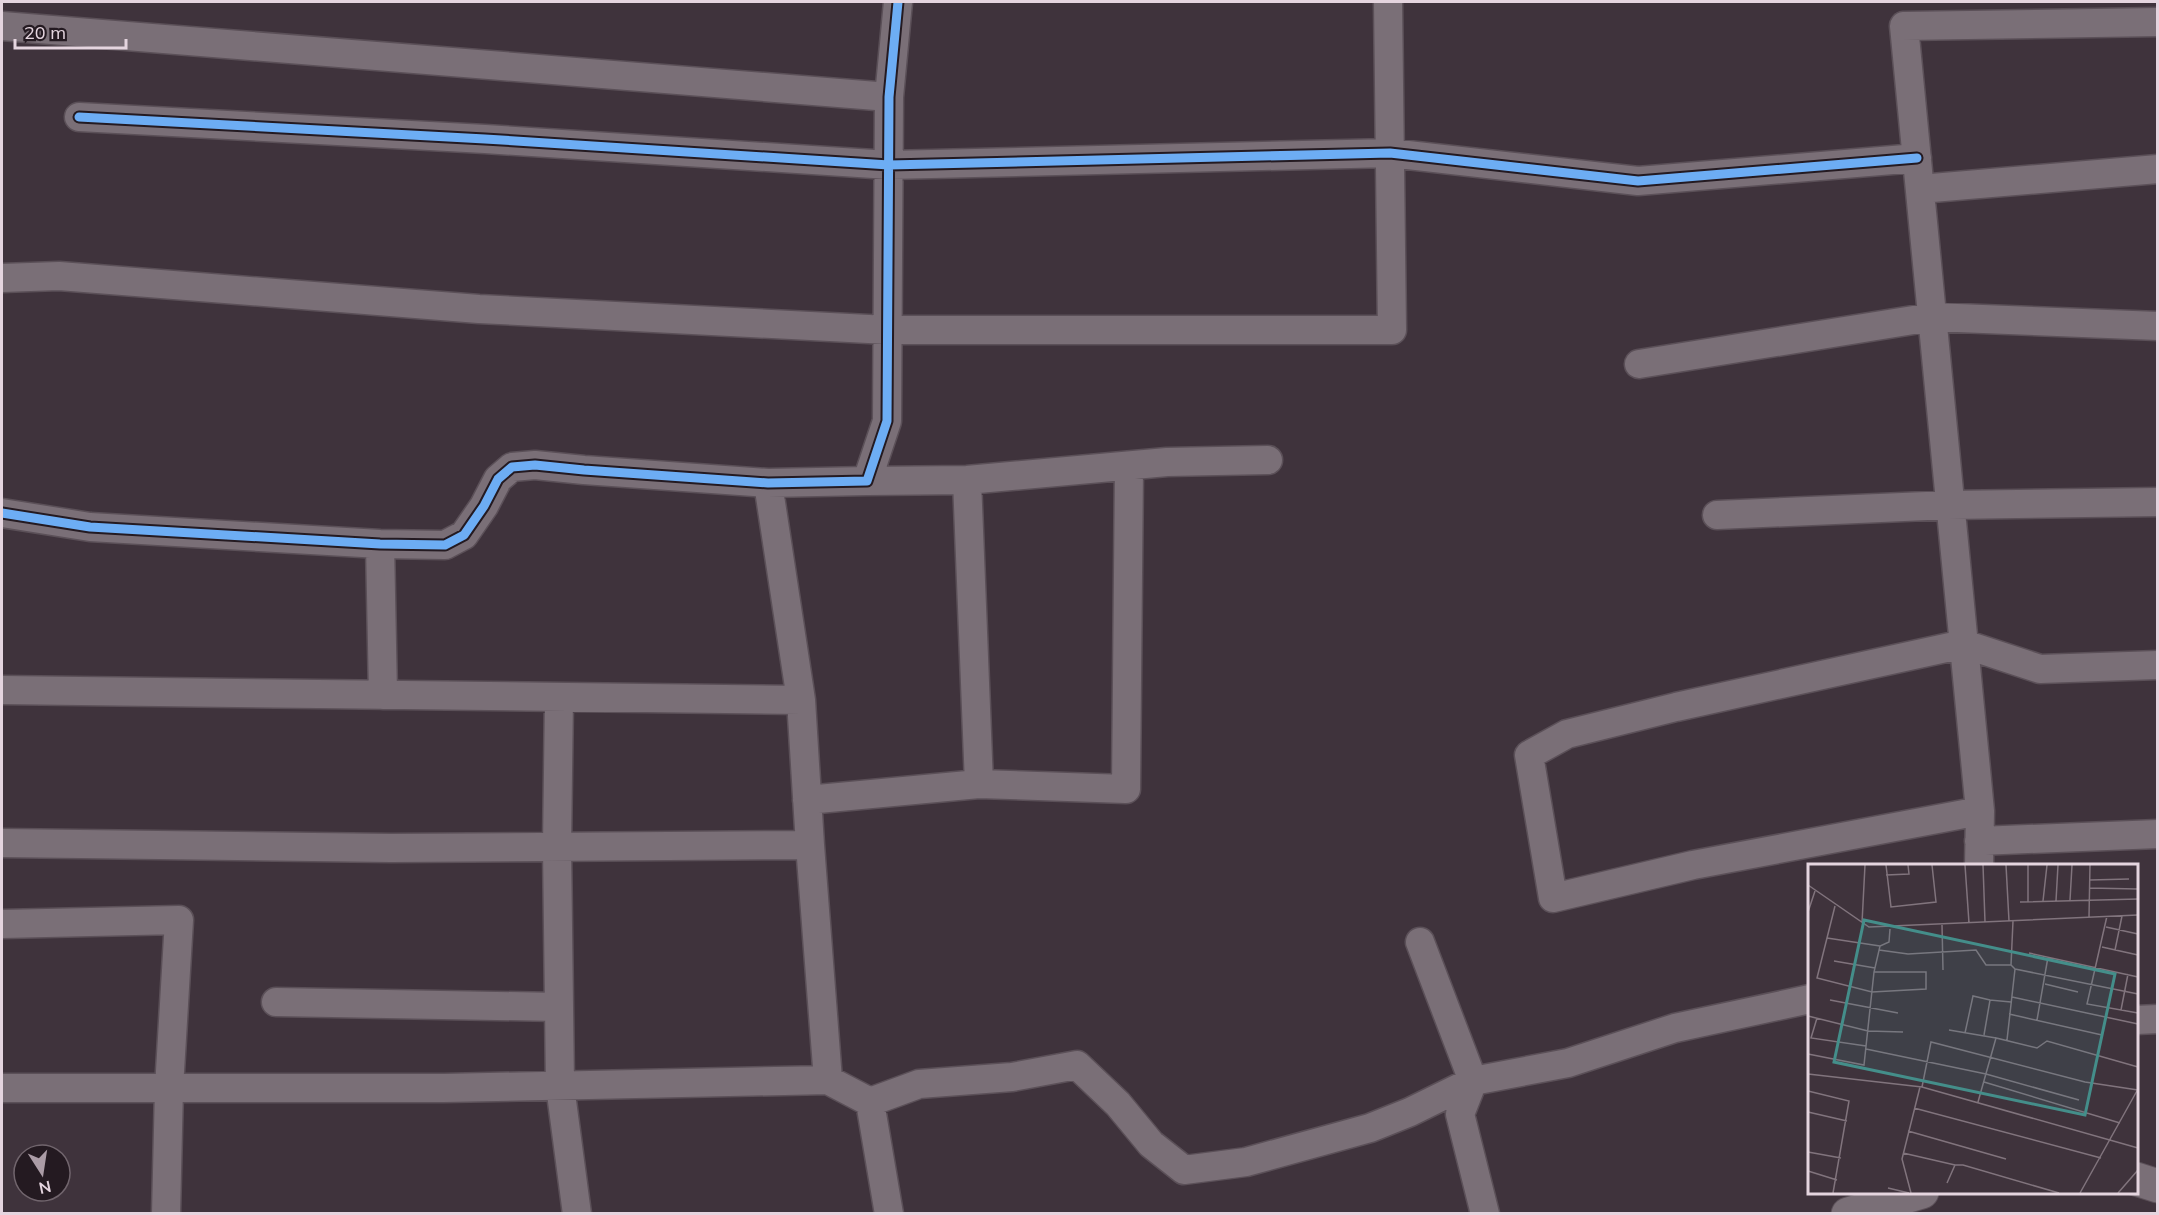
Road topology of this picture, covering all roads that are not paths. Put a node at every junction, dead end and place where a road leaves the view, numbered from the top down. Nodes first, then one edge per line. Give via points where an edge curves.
1 (898, 2) edge
2 (1388, 2) edge
3 (2157, 22) edge
4 (2, 26) edge
5 (889, 97) junction
6 (79, 117) dead end
7 (1390, 153) junction
8 (1917, 158) junction
9 (889, 165) junction
10 (2157, 169) edge
11 (1920, 189) junction
12 (2, 278) edge
13 (1932, 317) junction
14 (2157, 326) edge
15 (888, 330) junction
16 (1638, 364) dead end
17 (1268, 460) dead end
18 (1129, 466) junction
19 (967, 480) junction
20 (867, 481) junction
21 (768, 483) junction
22 (2157, 502) edge
23 (1950, 505) junction
24 (2, 513) edge
25 (1717, 515) dead end
26 (380, 544) junction
27 (1964, 644) junction
28 (2157, 665) edge
29 (2, 690) edge
30 (382, 695) junction
31 (559, 698) junction
32 (801, 700) junction
33 (979, 784) junction
34 (807, 800) junction
35 (1980, 811) junction
36 (2157, 834) edge
37 (2, 843) edge
38 (810, 845) junction
39 (557, 847) junction
40 (1979, 853) edge
41 (2, 924) edge
42 (1420, 942) dead end
43 (1808, 999) edge
44 (276, 1002) dead end
45 (559, 1007) junction
46 (2157, 1019) edge
47 (2138, 1020) edge
48 (828, 1080) junction
49 (1473, 1081) junction
50 (560, 1086) junction
51 (2, 1088) edge
52 (169, 1088) junction
53 (870, 1102) junction
54 (2138, 1180) edge
55 (2157, 1186) edge
56 (1915, 1194) edge
57 (166, 1214) edge
58 (577, 1214) edge
59 (889, 1214) edge
60 (1485, 1214) edge
61 (1848, 1214) edge

1 - 5 street
2 - 7 street
3 - 8 street via 1905,26
4 - 5 street
5 - 9 street
6 - 9 street
7 - 8 street via 1638,181
7 - 9 street
7 - 15 street via 1392,330
8 - 11 street
9 - 15 street
10 - 11 street
11 - 13 street
12 - 15 street via 59,276 479,309
13 - 14 street
13 - 16 street
13 - 23 street
15 - 20 street via 887,421
17 - 18 street
18 - 19 street
18 - 33 street via 1126,789
19 - 20 street
19 - 33 street
20 - 21 street
21 - 26 street via 535,465 512,467 498,479 464,535 445,545
21 - 32 street
22 - 23 street
23 - 25 street
23 - 27 street
24 - 26 street via 90,528
26 - 30 street
27 - 28 street via 2040,669
27 - 35 street
27 - 35 street via 1567,734 1529,755 1553,898 1693,865
29 - 30 street
30 - 31 street
31 - 32 street
31 - 39 street
32 - 34 street
33 - 34 street
34 - 38 street
35 - 40 street
36 - 40 street
37 - 39 street
38 - 39 street
38 - 48 street
39 - 45 street
41 - 52 street via 179,920
42 - 49 street
43 - 49 street via 1675,1028 1568,1063
44 - 45 street
45 - 50 street
46 - 47 street
48 - 50 street
48 - 53 street
49 - 53 street via 1370,1128 1246,1162 1184,1170 1151,1144 1118,1104 1077,1065 1012,1077 919,1084
49 - 60 street via 1460,1114
50 - 52 street
50 - 58 street
51 - 52 street
52 - 57 street
53 - 59 street
54 - 55 street
56 - 61 street

